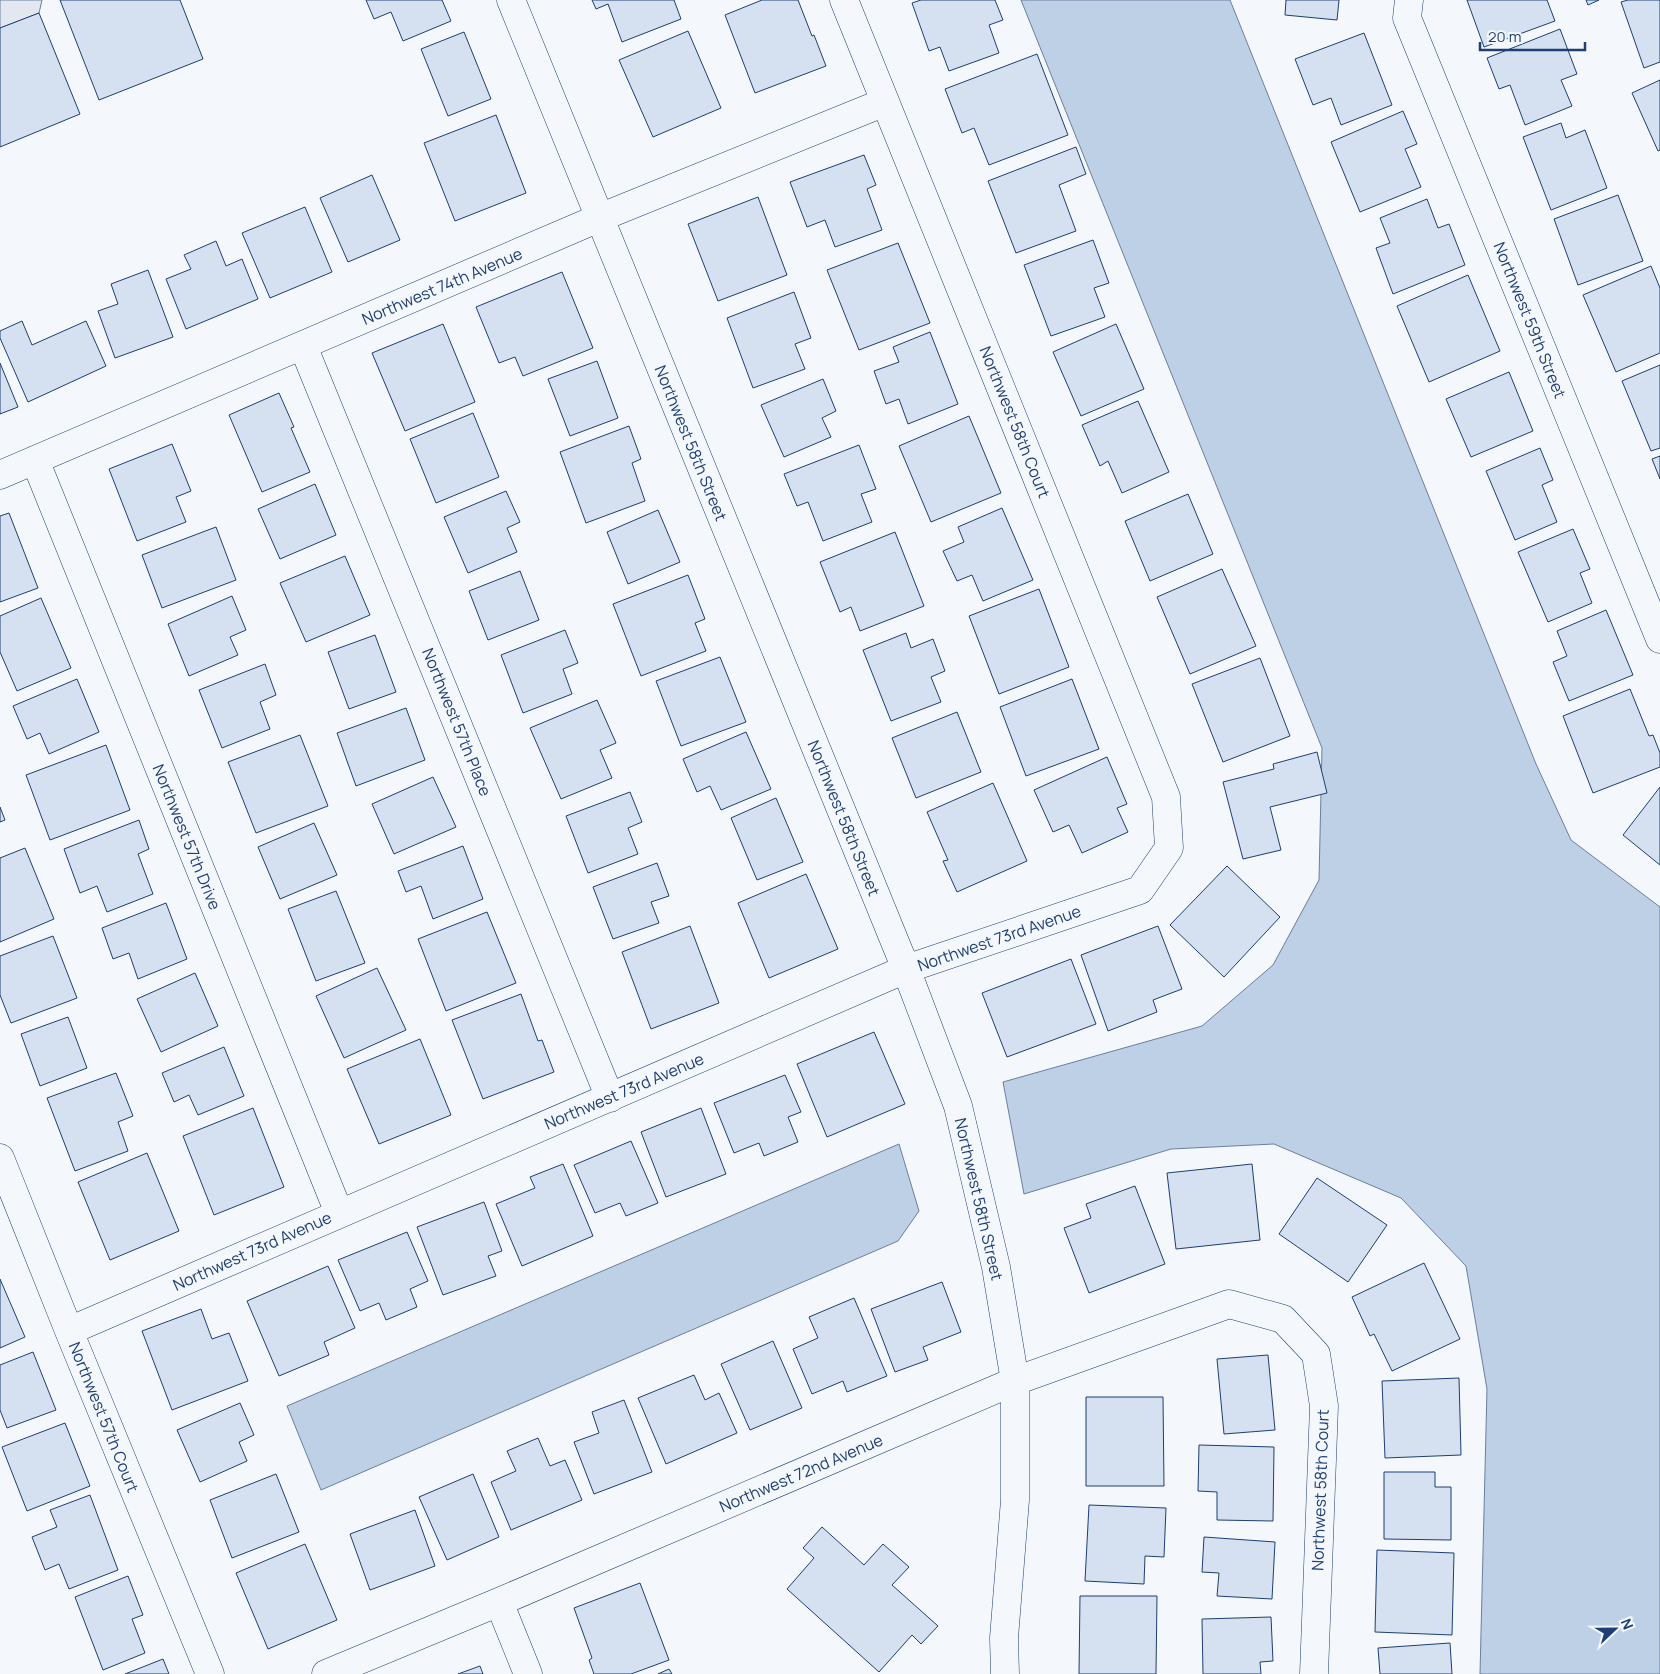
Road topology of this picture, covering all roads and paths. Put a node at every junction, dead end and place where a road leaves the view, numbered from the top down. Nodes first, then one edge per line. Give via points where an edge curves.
1 (511, 0) edge
2 (844, 0) edge
3 (1409, 0) edge
4 (885, 102) junction
5 (599, 218) junction
6 (303, 346) junction
7 (35, 460) junction
8 (0, 475) edge
9 (1660, 639) edge
10 (1169, 848) joint
11 (906, 969) junction
12 (610, 1098) junction
13 (0, 1158) edge
14 (339, 1213) junction
15 (1283, 1319) joint
16 (69, 1331) junction
17 (1015, 1381) junction
18 (499, 1602) junction
19 (210, 1674) edge
20 (326, 1674) edge
21 (528, 1674) edge
22 (1005, 1674) edge
23 (1314, 1674) edge

1 - 5 street, Northwest 58th Street
2 - 4 street, Northwest 58th Court
3 - 9 street, Northwest 59th Street via 1406,18
4 - 5 street, Northwest 74th Avenue
4 - 10 street, Northwest 58th Court via 1166,797
5 - 6 street, Northwest 74th Avenue
5 - 11 street, Northwest 58th Street
6 - 7 street, Northwest 74th Avenue
6 - 12 street, Northwest 57th Place
7 - 8 street, Northwest 74th Avenue
7 - 14 street, Northwest 57th Drive
10 - 11 street, Northwest 73rd Avenue via 1140,890
11 - 12 street, Northwest 73rd Avenue
11 - 17 street, Northwest 58th Street via 958,1106 996,1267
12 - 14 street, Northwest 73rd Avenue
13 - 16 street, Northwest 57th Court
14 - 16 street, Northwest 73rd Avenue
15 - 17 street, Northwest 72nd Avenue via 1229,1304
15 - 23 street, Northwest 58th Court via 1316,1354 1324,1406
16 - 19 street, Northwest 57th Court
17 - 18 street, Northwest 72nd Avenue
17 - 22 street, Northwest 58th Street via 1015,1500 1004,1638
18 - 20 street, Northwest 72nd Avenue
18 - 21 street

